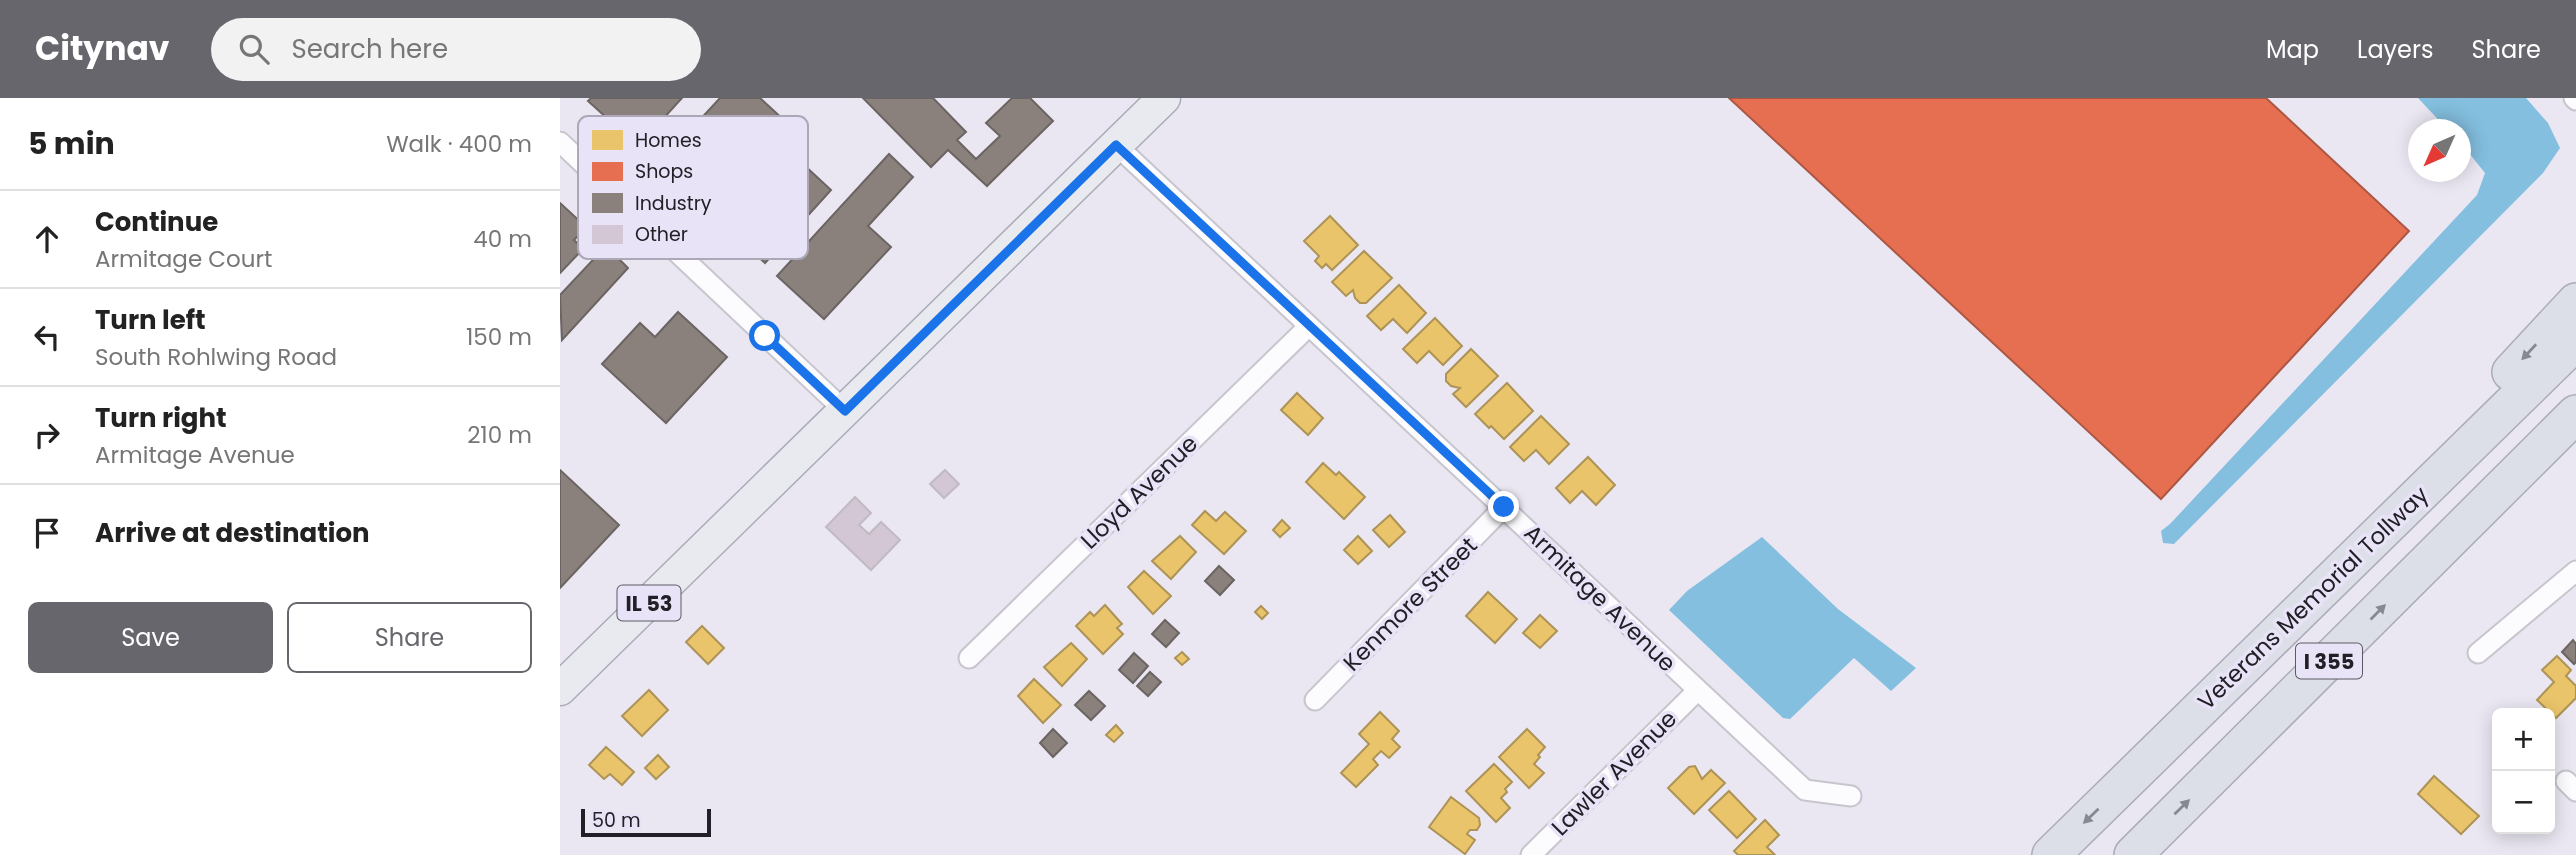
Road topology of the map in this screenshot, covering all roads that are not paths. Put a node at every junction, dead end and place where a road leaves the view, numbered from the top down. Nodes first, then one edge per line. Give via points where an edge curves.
1 (1164, 98) edge
2 (560, 142) edge
3 (1116, 145) junction
4 (578, 159) edge
5 (684, 259) edge
6 (2576, 302) edge
7 (1309, 326) junction
8 (2576, 341) edge
9 (845, 411) junction
10 (2576, 414) edge
11 (2576, 423) edge
12 (2524, 465) junction
13 (1504, 507) junction
14 (2576, 571) edge
15 (2262, 648) junction
16 (2478, 653) dead end
17 (969, 658) dead end
18 (560, 689) edge
19 (1697, 691) junction
20 (1315, 700) dead end
21 (1850, 796) dead end
22 (1531, 855) edge
23 (2051, 855) edge
24 (2133, 855) edge

1 - 3 main road, IL 53
2 - 4 street
3 - 7 street, Armitage Avenue
3 - 9 main road, IL 53
5 - 9 street
6 -> 15 highway
7 - 13 street, Armitage Avenue
7 - 17 street, Lloyd Avenue
8 - 15 highway, Veterans Memorial Tollway / I 355
9 - 18 main road, IL 53
10 - 12 highway, I 355
11 - 12 highway
24 -> 12 highway, I 355
13 - 19 street, Armitage Avenue
13 - 20 street, Kenmore Street
14 - 16 street
15 -> 23 highway, Veterans Memorial Tollway / I 355
19 - 21 street, Armitage Avenue via 1805,790
19 - 22 street, Lawler Avenue

